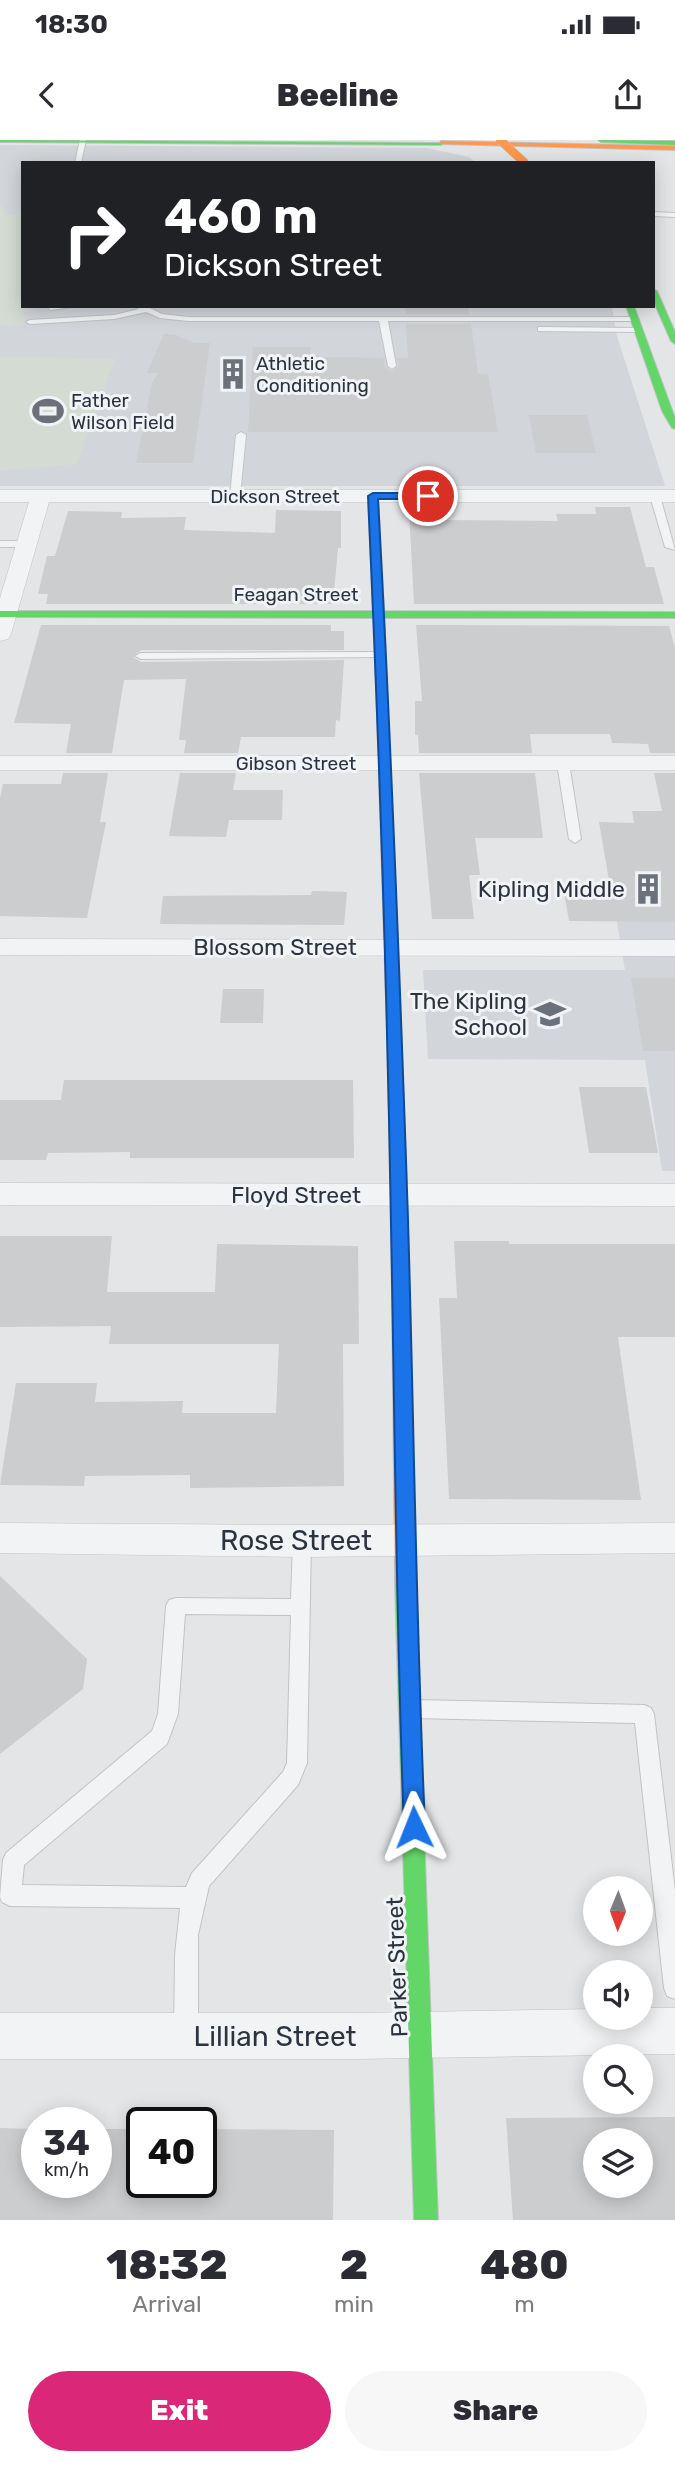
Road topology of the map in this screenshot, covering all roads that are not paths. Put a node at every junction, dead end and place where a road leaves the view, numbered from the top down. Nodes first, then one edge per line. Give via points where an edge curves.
1 (0, 140) edge
2 (83, 140) edge
3 (521, 140) edge
4 (601, 140) edge
5 (549, 142) edge
6 (673, 146) edge
7 (500, 149) edge
8 (79, 161) edge
9 (521, 161) edge
10 (543, 161) edge
11 (569, 161) edge
12 (596, 161) edge
13 (655, 214) edge
14 (675, 215) edge
15 (655, 295) edge
16 (103, 308) edge
17 (142, 308) edge
18 (105, 317) junction
19 (634, 318) edge
20 (480, 319) junction
21 (541, 319) junction
22 (585, 319) junction
23 (383, 320) junction
24 (30, 322) dead end
25 (671, 324) edge
26 (547, 330) junction
27 (589, 330) junction
28 (392, 366) dead end
29 (675, 426) edge
30 (241, 435) dead end
31 (0, 496) edge
32 (41, 496) junction
33 (235, 496) junction
34 (373, 496) junction
35 (665, 496) edge
36 (0, 544) edge
37 (27, 544) junction
38 (675, 547) edge
39 (378, 615) junction
40 (675, 615) edge
41 (2, 621) edge
42 (380, 655) junction
43 (141, 656) dead end
44 (0, 763) edge
45 (563, 763) junction
46 (675, 763) edge
47 (386, 764) junction
48 (575, 839) dead end
49 (0, 947) edge
50 (390, 947) junction
51 (675, 948) edge
52 (0, 1194) edge
53 (399, 1195) junction
54 (675, 1195) edge
55 (0, 1538) edge
56 (675, 1538) edge
57 (405, 1540) junction
58 (302, 1541) junction
59 (300, 1606) junction
60 (410, 1709) junction
61 (192, 1898) junction
62 (675, 1987) edge
63 (675, 2031) edge
64 (0, 2036) edge
65 (186, 2036) junction
66 (422, 2036) junction
67 (426, 2220) edge

1 - 2 street
2 - 7 street via 415,142
2 - 8 lane
3 - 7 street
3 - 10 street
4 - 6 street
5 - 6 street
5 - 7 street
5 - 11 street
6 - 12 street via 619,151
7 - 9 street, bridge
13 - 14 lane
15 - 25 street
16 - 18 lane
17 - 18 lane
17 - 23 lane via 188,319
18 - 24 lane
19 - 22 lane
19 - 25 street
19 - 27 lane
19 - 29 street
20 - 21 lane
20 - 23 lane
20 - 26 lane
21 - 22 lane
21 - 26 lane
22 - 27 lane
23 - 28 lane
26 - 27 lane
30 - 33 lane
31 - 32 street, Dickson Street
32 - 33 street, Dickson Street
32 - 37 street
33 - 34 street, Dickson Street
34 - 35 street, Dickson Street
34 - 39 street, Parker Street
35 - 38 lane via 670,547
36 - 37 lane
37 - 41 street
39 - 40 street, Feagan Street
39 - 41 street, Feagan Street
39 - 42 street, Parker Street
42 - 43 lane
42 - 47 street, Parker Street
44 - 47 street, Gibson Street
45 - 46 street, Gibson Street
45 - 47 street, Gibson Street
45 - 48 lane
47 - 50 street, Parker Street
49 - 50 street, Blossom Street
50 - 51 street, Blossom Street
50 - 53 street, Parker Street
52 - 53 street, Floyd Street
53 - 54 street, Floyd Street
53 - 57 street, Parker Street
55 - 58 street, Rose Street
56 - 57 street, Rose Street
57 - 58 street, Rose Street
57 - 60 street, Parker Street
58 - 59 lane
59 - 61 lane via 297,1763 291,1778 200,1880
59 - 61 lane via 176,1606 167,1714 160,1737 14,1860 10,1895
60 - 62 lane via 644,1714
60 - 66 street, Parker Street
61 - 65 lane
63 - 66 street, Lillian Street
64 - 65 street, Lillian Street
65 - 66 street, Lillian Street
66 - 67 street, Parker Street

